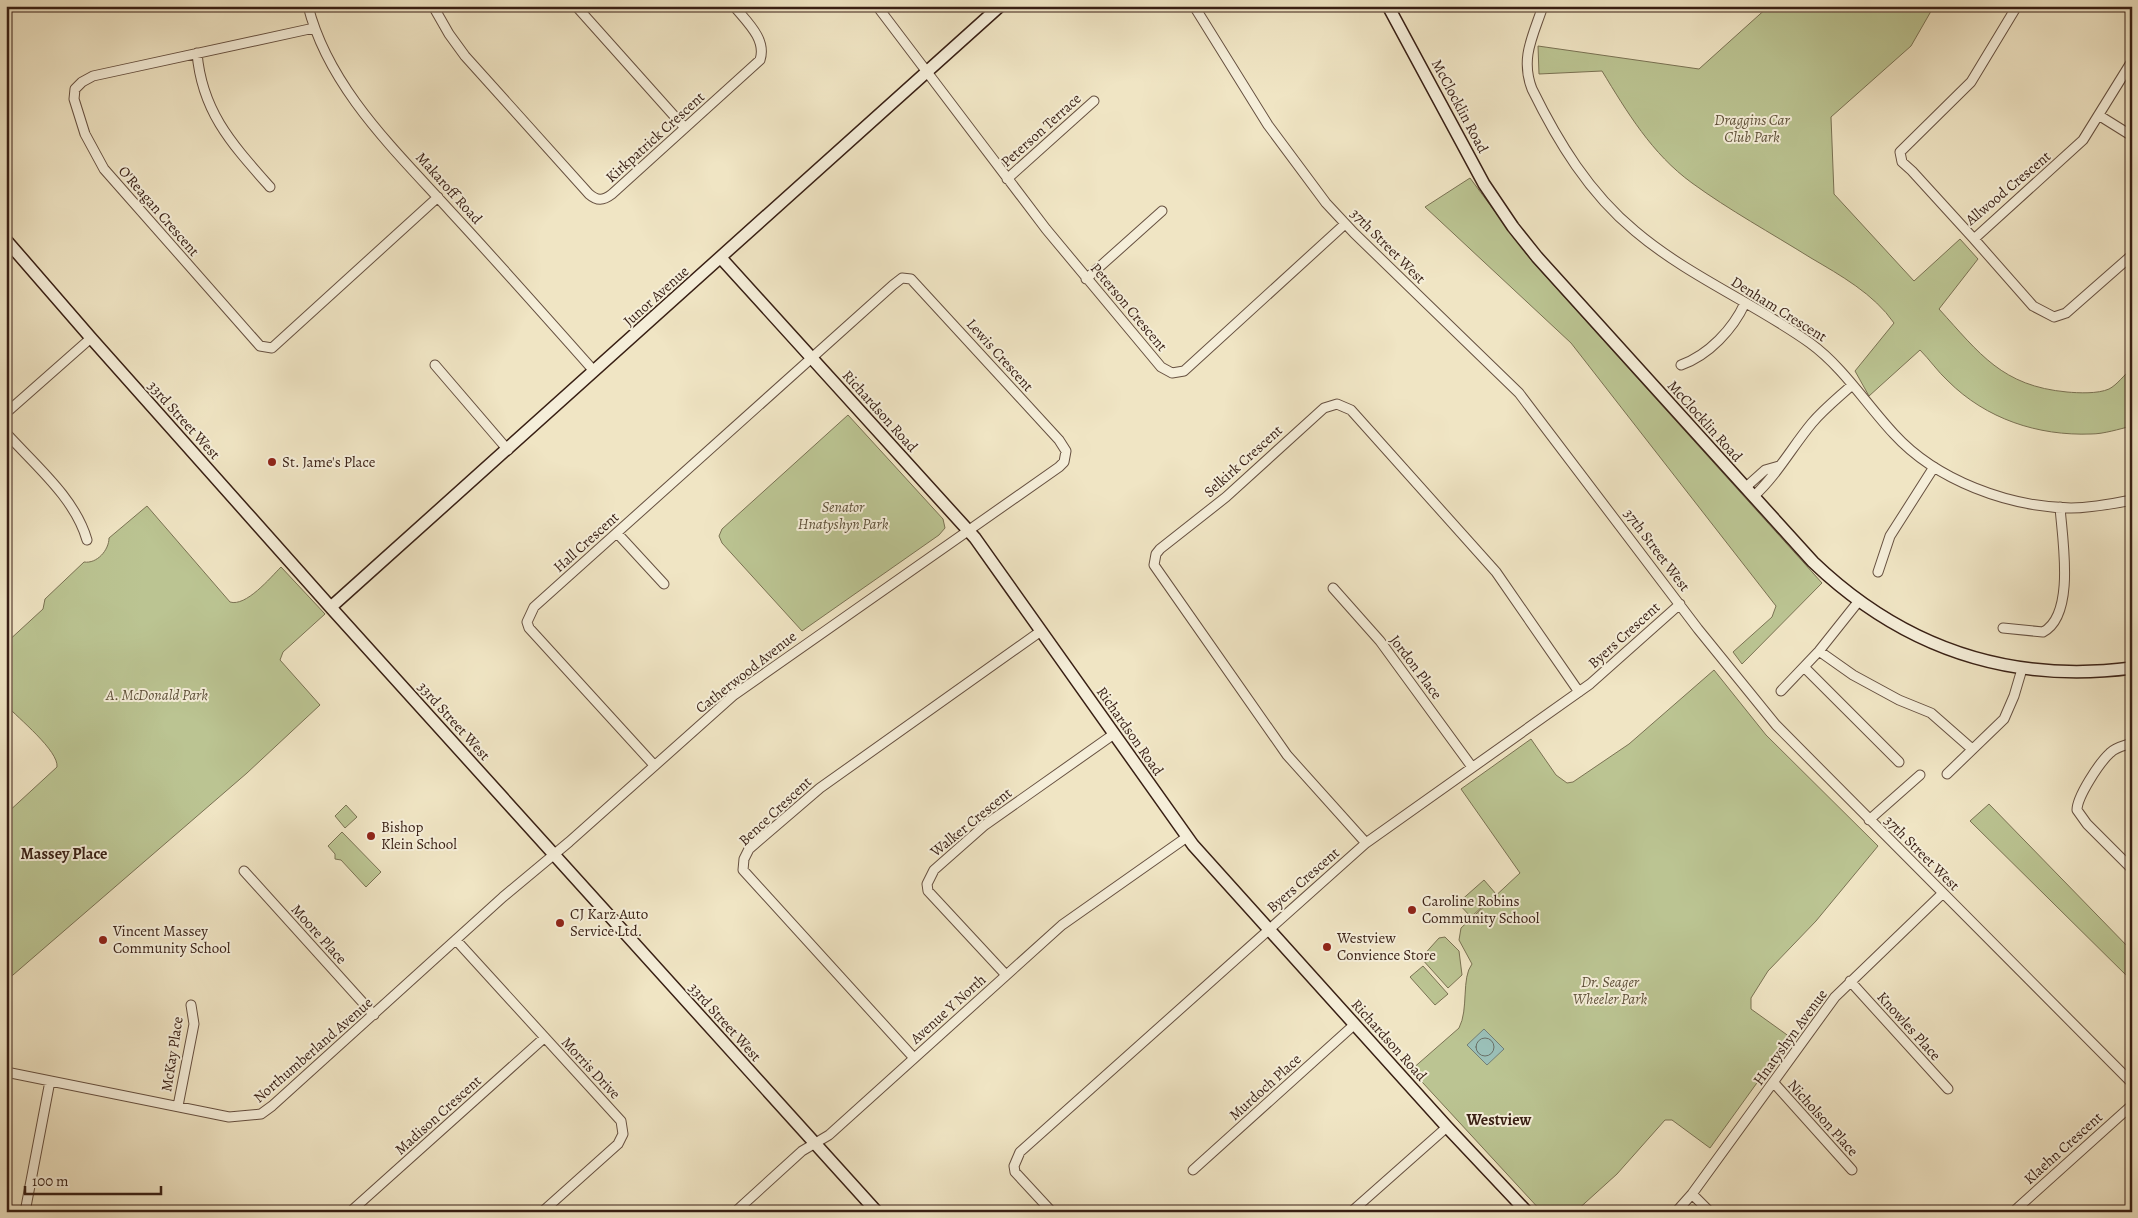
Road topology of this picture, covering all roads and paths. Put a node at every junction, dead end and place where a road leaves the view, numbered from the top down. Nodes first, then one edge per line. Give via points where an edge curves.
1 (308, 6) edge
2 (433, 6) edge
3 (576, 6) edge
4 (734, 6) edge
5 (877, 6) edge
6 (1000, 6) edge
7 (1194, 6) edge
8 (1388, 6) edge
9 (1543, 6) edge
10 (2017, 6) edge
11 (314, 28) junction
12 (197, 53) junction
13 (2132, 61) edge
14 (927, 72) junction
15 (1094, 101) dead end
16 (2100, 116) junction
17 (685, 128) junction
18 (2132, 136) edge
19 (1007, 179) junction
20 (270, 187) dead end
21 (438, 197) junction
22 (1162, 211) dead end
23 (1345, 224) junction
24 (1974, 239) junction
25 (8, 243) edge
26 (2132, 255) edge
27 (721, 258) junction
28 (1086, 279) junction
29 (1745, 303) junction
30 (91, 338) junction
31 (812, 358) junction
32 (1682, 364) dead end
33 (435, 365) dead end
34 (594, 371) junction
35 (1852, 385) junction
36 (6, 413) edge
37 (6, 433) edge
38 (508, 450) junction
39 (1934, 467) junction
40 (1750, 492) junction
41 (2132, 500) edge
42 (2060, 507) junction
43 (968, 530) junction
44 (617, 533) junction
45 (87, 540) dead end
46 (1878, 572) dead end
47 (664, 584) dead end
48 (1333, 588) dead end
49 (1858, 602) junction
50 (1680, 604) junction
51 (331, 607) junction
52 (2003, 628) dead end
53 (1041, 631) junction
54 (1819, 651) junction
55 (1804, 667) junction
56 (2132, 668) edge
57 (2022, 669) junction
58 (1781, 691) dead end
59 (1579, 692) junction
60 (1114, 734) junction
61 (2132, 743) edge
62 (1972, 750) junction
63 (1899, 762) dead end
64 (654, 765) junction
65 (1472, 767) junction
66 (1920, 774) dead end
67 (1947, 774) dead end
68 (1869, 820) junction
69 (1187, 837) junction
70 (1366, 843) junction
71 (554, 854) junction
72 (2132, 869) edge
73 (244, 871) dead end
74 (1943, 893) junction
75 (1268, 929) junction
76 (456, 940) junction
77 (1006, 975) junction
78 (1850, 981) junction
79 (192, 1005) dead end
80 (374, 1015) junction
81 (1355, 1024) junction
82 (544, 1038) junction
83 (914, 1058) junction
84 (6, 1072) edge
85 (50, 1081) junction
86 (1774, 1083) junction
87 (2132, 1083) edge
88 (1948, 1089) dead end
89 (2132, 1104) edge
90 (178, 1106) junction
91 (1446, 1127) junction
92 (815, 1143) junction
93 (1193, 1170) dead end
94 (1852, 1170) dead end
95 (1692, 1194) junction
96 (28, 1211) edge
97 (350, 1212) edge
98 (542, 1212) edge
99 (735, 1212) edge
100 (876, 1212) edge
101 (1052, 1212) edge
102 (1351, 1212) edge
103 (1527, 1212) edge
104 (1676, 1212) edge
105 (1710, 1212) edge
106 (2013, 1212) edge

1 - 11 street, Makaroff Road
2 - 17 street, Kirkpatrick Crescent via 465,56 594,199 600,200 612,194
3 - 17 street
4 - 17 street, Kirkpatrick Crescent via 759,38 760,60
5 - 14 street, Peterson Crescent
6 - 14 street, Junor Avenue
7 - 23 street, 37th Street West via 1278,140
8 - 40 street, McClocklin Road via 1484,184 1513,228
9 - 29 street, Denham Crescent via 1527,54 1526,75 1541,108 1580,172 1607,205 1636,232
10 - 24 street, Allwood Crescent via 1971,82 1900,152 1902,162
11 - 12 street, O'Reagan Crescent
11 - 21 street, Makaroff Road via 356,101
12 - 20 street via 201,84 213,113 232,144
12 - 21 street, O'Reagan Crescent via 93,76 75,89 74,99 85,134 104,169 260,346 272,348
13 - 16 street, Allwood Crescent
14 - 19 street, Peterson Crescent
14 - 27 street, Junor Avenue
15 - 19 street, Peterson Terrace
16 - 18 street
16 - 24 street, Allwood Crescent via 2075,149
19 - 28 street, Peterson Crescent
21 - 34 street, Makaroff Road
22 - 28 street
23 - 28 street, Peterson Crescent via 1184,371 1176,374 1161,367
23 - 50 street, 37th Street West via 1519,393
24 - 26 street via 2033,306 2054,317 2066,314
25 - 30 street, 33rd Street West
27 - 31 street, Richardson Road
27 - 34 street, Junor Avenue
29 - 32 street via 1710,348
29 - 35 street, Denham Crescent via 1823,353
30 - 36 street
30 - 51 street, 33rd Street West
31 - 43 street, Richardson Road
31 - 43 street, Lewis Crescent via 902,278 911,279 1059,440 1066,451 1064,462 1059,467
31 - 44 street, Hall Crescent
33 - 38 street
34 - 38 street, Junor Avenue
35 - 39 street, Denham Crescent via 1894,434
35 - 40 street via 1813,422 1772,479
37 - 45 street via 69,503
38 - 51 street, Junor Avenue
39 - 42 street, Denham Crescent via 1991,493
39 - 46 street via 1890,536
40 - 49 street, McClocklin Road via 1813,562
41 - 42 street, Denham Crescent
42 - 52 street via 2066,575 2057,620 2043,632
43 - 53 street, Richardson Road
43 - 64 street, Catherwood Avenue via 743,688
44 - 47 street
44 - 64 street, Hall Crescent via 534,607 527,622
48 - 65 street, Jordon Place via 1380,641
49 - 54 street
49 - 57 street, McClocklin Road via 1932,644 1976,659
50 - 59 street, Byers Crescent
50 - 68 street, 37th Street West via 1776,725
51 - 71 street, 33rd Street West
53 - 60 street, Richardson Road
53 - 83 street, Bence Crescent via 820,788 749,849 744,859 743,870
54 - 55 street
54 - 62 street via 1853,675 1931,713
55 - 58 street
55 - 63 street
56 - 57 street, McClocklin Road via 2078,673
57 - 62 street via 2004,719
59 - 65 street, Byers Crescent
59 - 70 street, Selkirk Crescent via 1496,572 1477,550 1351,410 1338,404 1324,408 1226,496 1160,549 1154,564 1287,755
60 - 69 street, Richardson Road
60 - 77 street, Walker Crescent via 986,825 929,878 928,891
61 - 72 street via 2116,748 2106,758 2080,796 2077,810 2080,818
62 - 67 street
64 - 71 street, Catherwood Avenue
65 - 70 street, Byers Crescent
66 - 68 street
68 - 74 street, 37th Street West
69 - 75 street, Richardson Road
69 - 77 street, Avenue Y North via 1070,918
70 - 75 street, Byers Crescent
71 - 76 street, Northumberland Avenue
71 - 92 street, 33rd Street West
73 - 80 street, Moore Place
74 - 78 street, Hnatyshyn Avenue
74 - 87 street, 37th Street West
75 - 81 street, Richardson Road
75 - 101 street, Byers Crescent via 1020,1152 1015,1172
76 - 80 street, Northumberland Avenue
76 - 82 street, Morris Drive
77 - 83 street, Avenue Y North
78 - 86 street, Hnatyshyn Avenue via 1779,1072
78 - 88 street, Knowles Place
79 - 90 street, McKay Place via 194,1024
80 - 90 street, Northumberland Avenue via 261,1114 234,1117
81 - 91 street, Richardson Road
81 - 93 street, Murdoch Place
82 - 97 street, Madison Crescent
82 - 98 street, Morris Drive via 620,1121 623,1134 618,1144
83 - 92 street, Avenue Y North via 829,1135
84 - 85 street, Northumberland Avenue
85 - 90 street, Northumberland Avenue
85 - 96 street
86 - 94 street, Nicholson Place
86 - 95 street, Hnatyshyn Avenue
89 - 106 street, Klaehn Crescent
91 - 102 street
91 - 103 street, Richardson Road
92 - 99 street, Avenue Y North via 802,1150
92 - 100 street, 33rd Street West
95 - 104 street, Hnatyshyn Avenue
95 - 105 street

